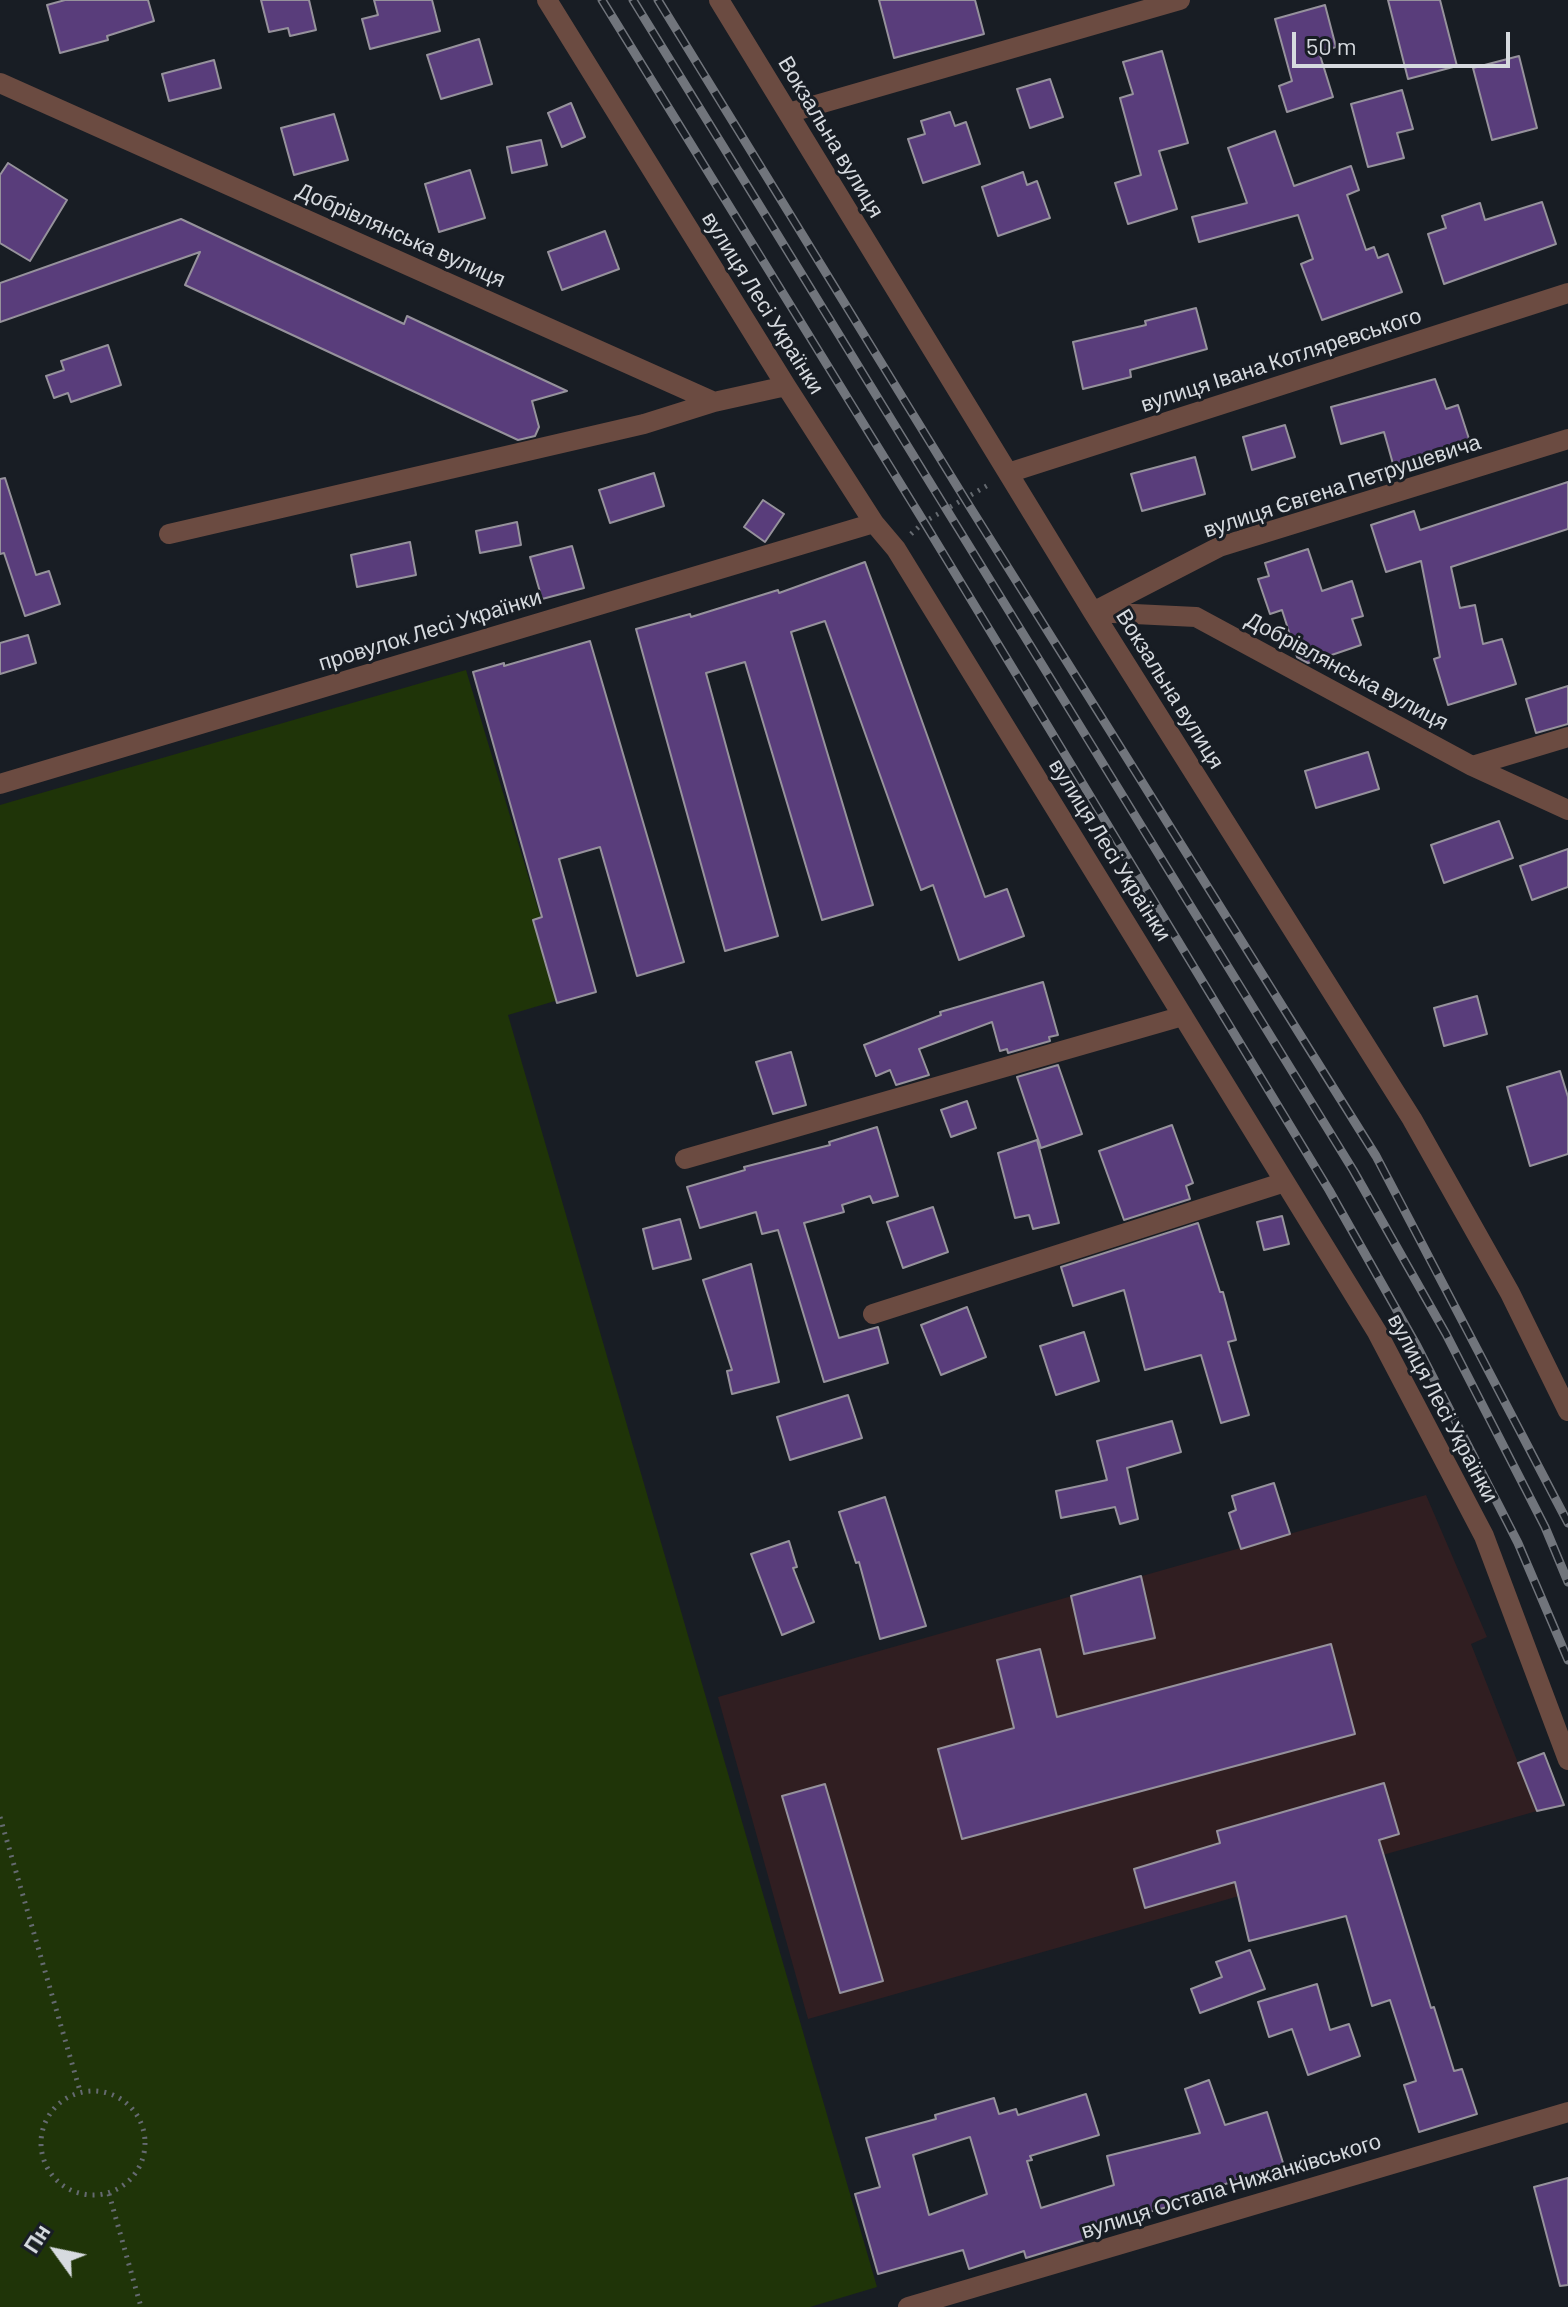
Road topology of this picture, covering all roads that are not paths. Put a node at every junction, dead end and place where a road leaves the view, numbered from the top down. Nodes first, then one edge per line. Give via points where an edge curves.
1 (547, 0) edge
2 (719, 0) edge
3 (1180, 0) edge
4 (0, 83) edge
5 (788, 113) junction
6 (1568, 293) edge
7 (786, 386) junction
8 (714, 402) junction
9 (1568, 439) edge
10 (1008, 473) junction
11 (874, 523) junction
12 (169, 534) dead end
13 (1093, 612) junction
14 (1568, 737) edge
15 (1472, 766) junction
16 (0, 784) edge
17 (1568, 810) edge
18 (1183, 1016) junction
19 (685, 1159) dead end
20 (1285, 1182) junction
21 (873, 1314) dead end
22 (1568, 1411) edge
23 (1568, 1760) edge
24 (1568, 2112) edge
25 (908, 2307) edge

1 - 7 street, вулиця Лесі Українки
2 - 5 street, Вокзальна вулиця
3 - 5 street
4 - 8 street, Добрівлянська вулиця
5 - 10 street, Вокзальна вулиця
6 - 10 street, вулиця Івана Котляревського
7 - 8 street
7 - 11 street, вулиця Лесі Українки
8 - 12 street via 644,424
9 - 13 street, вулиця Євгена Петрушевича via 1219,547
10 - 13 street, Вокзальна вулиця
11 - 16 street, провулок Лесі Українки
11 - 18 street, вулиця Лесі Українки via 896,549
13 - 15 street, Добрівлянська вулиця via 1196,617
13 - 22 street, Вокзальна вулиця via 1412,1119 1510,1293
14 - 15 street
15 - 17 street, Добрівлянська вулиця
18 - 19 street
18 - 20 street, вулиця Лесі Українки
20 - 21 street
20 - 23 street, вулиця Лесі Українки via 1377,1332 1484,1536
24 - 25 street, вулиця Остапа Нижанківського

